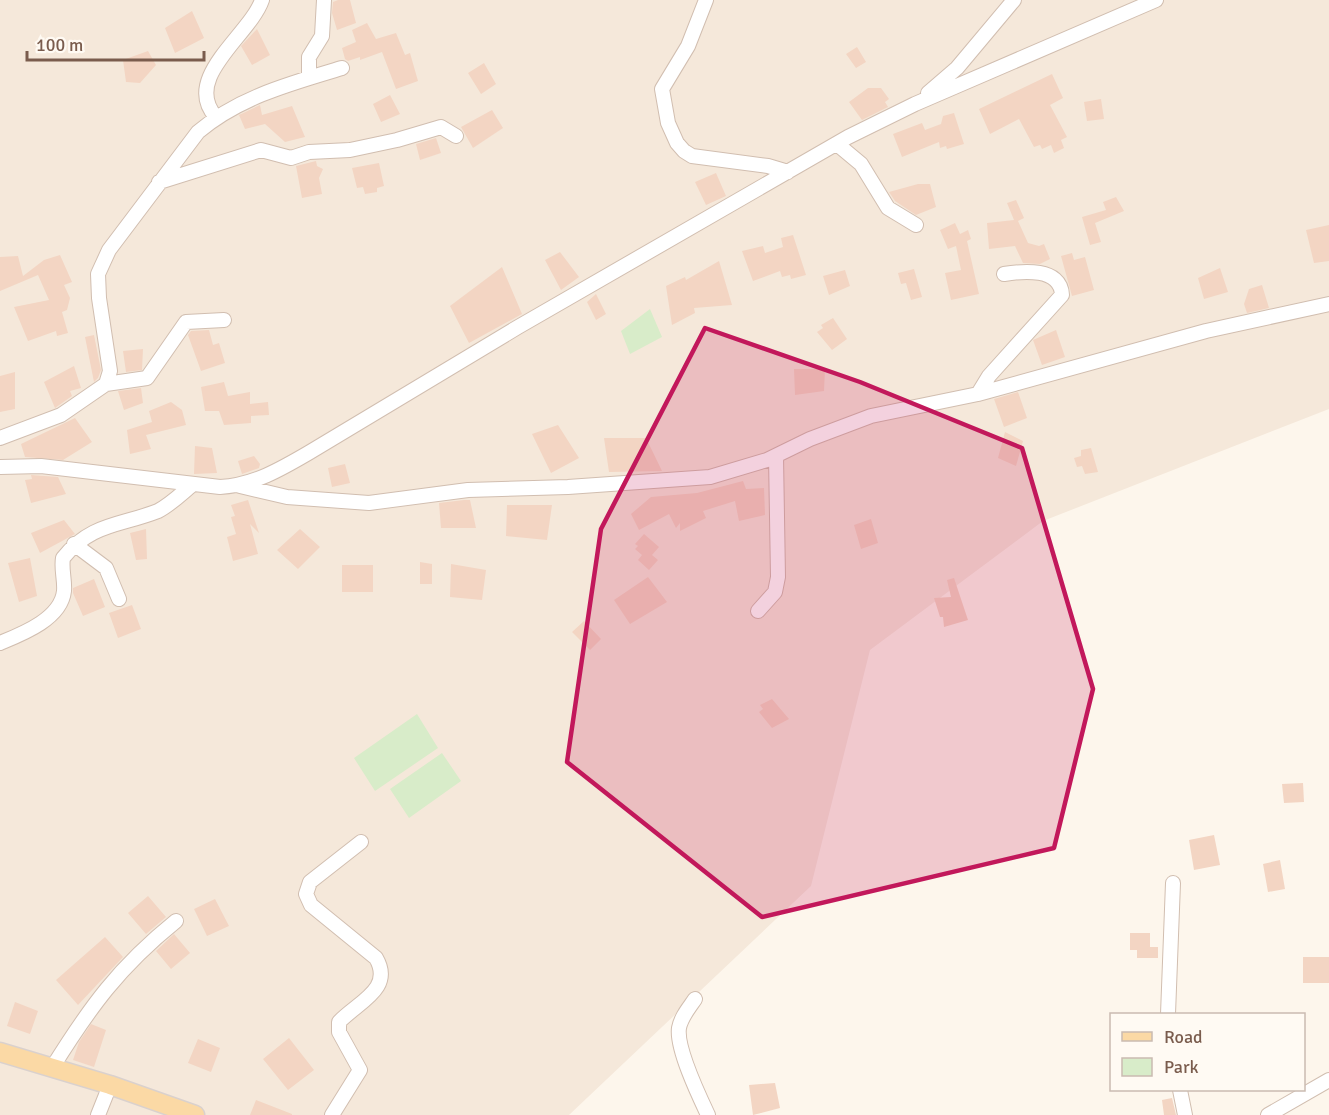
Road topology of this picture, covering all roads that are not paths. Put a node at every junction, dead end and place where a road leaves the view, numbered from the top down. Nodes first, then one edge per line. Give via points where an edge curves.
1 (262, 0) edge
2 (324, 0) edge
3 (706, 0) edge
4 (1014, 0) edge
5 (1156, 0) edge
6 (342, 68) dead end
7 (309, 78) junction
8 (915, 104) junction
9 (216, 117) junction
10 (456, 136) dead end
11 (837, 144) junction
12 (788, 172) junction
13 (159, 182) junction
14 (916, 225) dead end
15 (1004, 274) dead end
16 (1329, 304) edge
17 (224, 320) dead end
18 (106, 384) junction
19 (978, 394) junction
20 (0, 438) edge
21 (776, 456) junction
22 (0, 467) edge
23 (192, 485) junction
24 (239, 486) junction
25 (74, 544) junction
26 (119, 599) dead end
27 (758, 611) dead end
28 (0, 643) edge
29 (361, 842) dead end
30 (1173, 883) dead end
31 (176, 921) dead end
32 (695, 999) dead end
33 (1168, 1013) edge
34 (0, 1052) edge
35 (52, 1068) junction
36 (1329, 1080) edge
37 (110, 1085) junction
38 (1180, 1091) edge
39 (98, 1115) edge
40 (195, 1115) edge
41 (332, 1115) edge
42 (708, 1115) edge
43 (1185, 1115) edge
44 (1268, 1115) edge

1 - 9 street via 209,78 205,93 209,109
2 - 7 street via 322,36 309,57
3 - 12 street via 688,46 662,89 677,143 692,156
4 - 8 street via 957,68
5 - 8 street
6 - 7 street
7 - 9 street via 249,99
8 - 11 street
9 - 13 street via 198,132
10 - 13 street via 441,127 397,141 350,150 309,152 291,158 261,150
11 - 12 street
11 - 14 street via 861,164 888,207
12 - 24 street via 310,452 261,479
13 - 18 street via 110,250 98,274 110,371
15 - 19 street via 1039,272 1056,282 1062,295 989,376
16 - 19 street via 1206,331
17 - 18 street via 186,322 147,378
18 - 20 street via 61,416
19 - 21 street via 870,416
21 - 24 street via 710,477 468,490 369,503 287,497
21 - 27 street via 778,577 775,592
22 - 23 street via 41,466
23 - 24 street
23 - 25 street via 165,507 98,529
25 - 26 street via 106,568
25 - 28 street via 63,558 64,589 54,613 19,636
29 - 41 street via 310,882 306,894 311,905 376,958 382,969 382,981 375,991 339,1022 339,1032 360,1070
30 - 33 street
31 - 35 street via 109,983
32 - 42 street via 684,1016 679,1036 694,1088
34 - 35 main road
35 - 37 main road
36 - 44 street
37 - 39 street
37 - 40 main road
38 - 43 street

